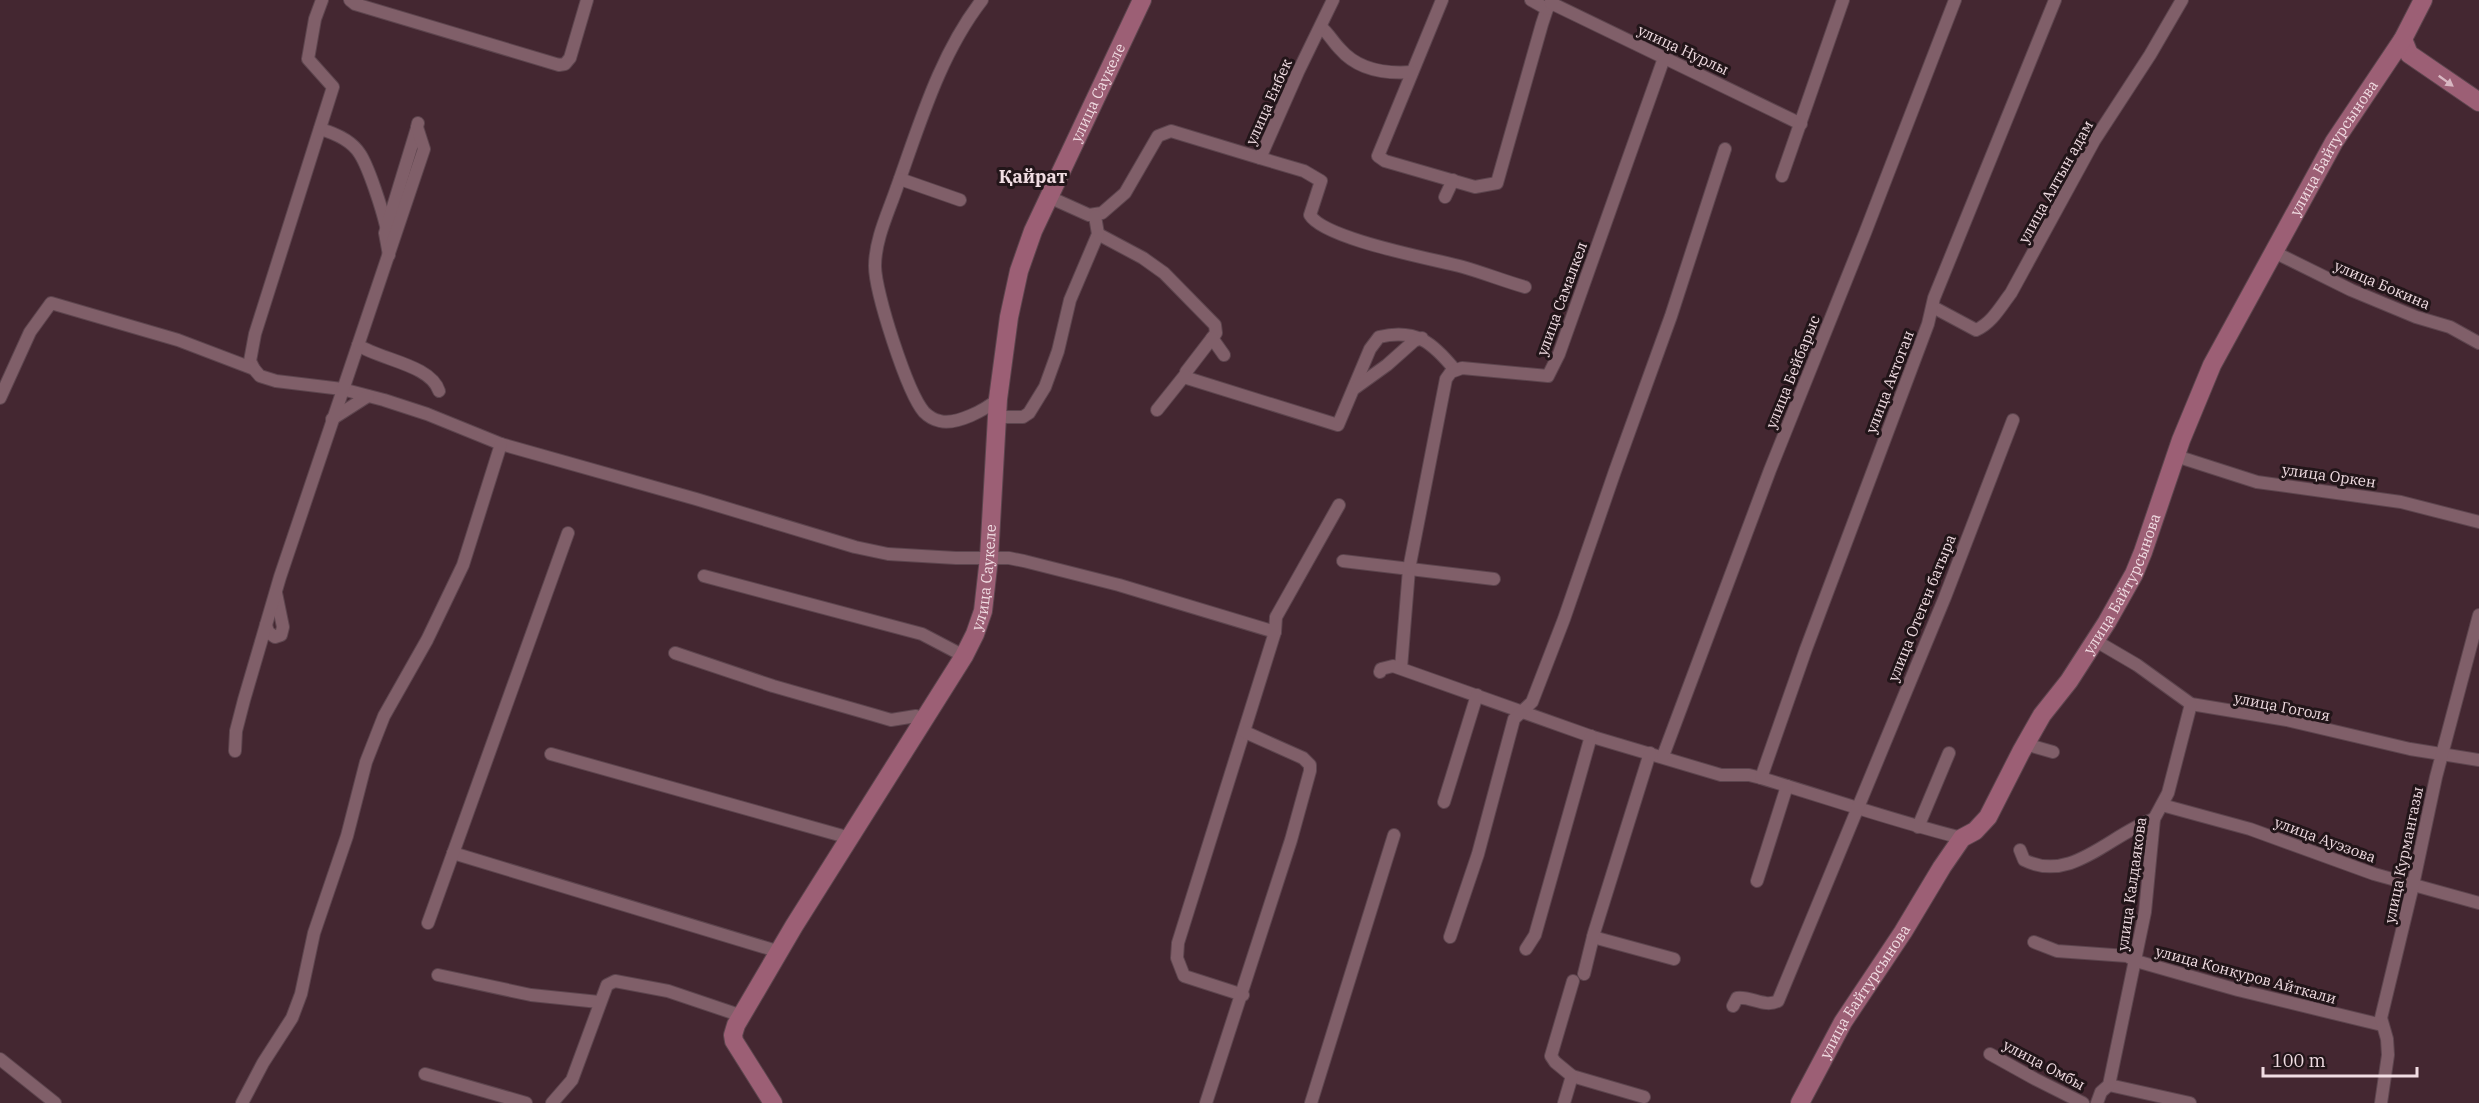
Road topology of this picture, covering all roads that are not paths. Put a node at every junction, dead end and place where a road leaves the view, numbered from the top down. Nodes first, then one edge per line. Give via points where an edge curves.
1 (322, 0) edge
2 (350, 0) edge
3 (587, 0) edge
4 (982, 0) edge
5 (1142, 0) edge
6 (1334, 0) edge
7 (1442, 0) edge
8 (1531, 0) edge
9 (1843, 0) edge
10 (1955, 0) edge
11 (2055, 0) edge
12 (2182, 0) edge
13 (2423, 0) edge
14 (1550, 4) edge
15 (1321, 27) junction
16 (2403, 39) junction
17 (1664, 58) junction
18 (2415, 58) junction
19 (2390, 59) junction
20 (1412, 72) junction
21 (2479, 102) edge
22 (1801, 124) junction
23 (320, 129) junction
24 (1725, 148) dead end
25 (1260, 158) junction
26 (1782, 176) dead end
27 (900, 179) junction
28 (1453, 180) junction
29 (1049, 197) junction
30 (1445, 197) dead end
31 (960, 200) dead end
32 (1095, 216) junction
33 (386, 227) junction
34 (1098, 234) junction
35 (2274, 252) junction
36 (389, 255) junction
37 (1525, 287) dead end
38 (1933, 307) junction
39 (1212, 338) junction
40 (1422, 338) junction
41 (2479, 344) edge
42 (358, 345) junction
43 (1224, 355) dead end
44 (254, 369) junction
45 (1455, 370) junction
46 (1185, 375) junction
47 (1354, 388) junction
48 (342, 389) junction
49 (439, 391) dead end
50 (368, 396) junction
51 (0, 398) edge
52 (998, 408) junction
53 (1157, 410) dead end
54 (332, 419) junction
55 (2013, 420) dead end
56 (501, 444) junction
57 (2176, 456) junction
58 (1339, 505) dead end
59 (2479, 522) edge
60 (568, 533) dead end
61 (989, 558) junction
62 (1343, 561) dead end
63 (1409, 569) junction
64 (704, 576) dead end
65 (1494, 579) dead end
66 (276, 592) junction
67 (2479, 615) edge
68 (266, 625) junction
69 (1275, 632) junction
70 (2096, 641) junction
71 (675, 653) dead end
72 (963, 656) junction
73 (1401, 668) junction
74 (1380, 672) dead end
75 (1477, 695) junction
76 (2191, 704) junction
77 (1522, 712) junction
78 (922, 720) junction
79 (1245, 732) junction
80 (1591, 736) junction
81 (2025, 744) junction
82 (235, 751) dead end
83 (2053, 752) dead end
84 (1949, 753) dead end
85 (551, 754) dead end
86 (2442, 754) junction
87 (1656, 755) junction
88 (2479, 760) edge
89 (1761, 778) junction
90 (1787, 786) junction
91 (1444, 802) dead end
92 (2162, 805) junction
93 (1858, 807) junction
94 (2154, 819) junction
95 (1918, 827) junction
96 (1394, 835) dead end
97 (850, 838) junction
98 (1962, 838) junction
99 (2020, 850) dead end
100 (453, 853) junction
101 (1757, 881) dead end
102 (2413, 885) junction
103 (2479, 903) edge
104 (428, 923) dead end
105 (1450, 937) dead end
106 (1593, 937) junction
107 (2034, 942) dead end
108 (1526, 949) dead end
109 (780, 952) junction
110 (1674, 960) dead end
111 (2136, 961) junction
112 (438, 975) dead end
113 (1243, 995) junction
114 (599, 1002) junction
115 (1733, 1006) dead end
116 (742, 1016) junction
117 (2382, 1025) junction
118 (1990, 1054) dead end
119 (0, 1059) edge
120 (425, 1074) dead end
121 (1572, 1076) junction
122 (2109, 1085) junction
123 (1644, 1096) dead end
124 (55, 1103) edge
125 (242, 1103) edge
126 (526, 1103) edge
127 (552, 1103) edge
128 (773, 1103) edge
129 (1206, 1103) edge
130 (1311, 1103) edge
131 (1564, 1103) edge
132 (1800, 1103) edge
133 (2084, 1103) edge
134 (2097, 1103) edge
135 (2190, 1103) edge
136 (2381, 1103) edge

1 - 23 street via 308,58 333,87
2 - 3 street via 559,65 570,58
4 - 27 street via 952,48 931,93
5 - 29 street, улица Саукеле
6 - 15 street, улица Енбек
7 - 20 street
8 - 14 street, улица Нурлы
9 - 22 street
10 - 87 street, улица Бейбарыс
11 - 38 street, улица Актоган via 1981,178
12 - 38 street, улица Алтын адам via 2094,141 2011,293 1995,315 1976,330
13 - 16 street, улица Байтурсынова
14 - 17 street, улица Нурлы
14 - 28 street via 1497,183 1476,186
15 - 20 street via 1341,51 1360,65 1395,73
15 - 25 street, улица Енбек
16 - 18 street
16 - 19 street, улица Байтурсынова
17 - 22 street, улица Нурлы
17 - 45 street, улица Самалкел via 1548,376 1471,368
18 - 19 street
18 -> 21 street
19 - 35 street, улица Байтурсынова via 2334,142
20 - 28 street via 1378,156
22 - 26 street
23 - 33 street via 334,133 360,154
23 - 44 street via 255,333 250,361
24 - 77 street via 1671,316 1564,619 1537,692
25 - 32 street, улица Енбек via 1171,131 1164,133 1158,136 1125,193
25 - 37 street via 1304,171 1321,181 1310,215 1324,226 1354,239
27 - 31 street
27 - 52 street via 881,234 875,266 886,316 917,402 926,414 950,422 986,407
28 - 30 street
29 - 32 street
29 - 52 street, улица Саукеле via 1019,271
32 - 34 street
33 - 36 street
33 - 36 street via 418,125 424,149
34 - 39 street via 1164,273 1215,325 1217,330
34 - 52 street via 1070,300 1045,387 1023,417
35 - 41 street, улица Бокина via 2351,290 2450,327
35 - 57 street, улица Байтурсынова via 2212,365
36 - 42 street
38 - 89 street, улица Актоган
39 - 43 street
39 - 46 street
40 - 45 street
40 - 47 street
40 - 47 street via 1394,333 1379,337
42 - 48 street
42 - 49 street via 431,376
44 - 48 street via 260,376 276,381
44 - 51 street via 178,340 51,303 30,332
45 - 63 street via 1446,380
46 - 47 street via 1338,425
46 - 53 street
48 - 50 street
48 - 54 street
50 - 54 street
50 - 56 street via 427,414
52 - 61 street, улица Саукеле
54 - 66 street
55 - 93 street, улица Отеген батыра
56 - 61 street via 855,547 888,554
56 - 125 street via 463,565 384,716 366,762 292,1018
57 - 59 street, улица Оркен via 2257,482 2401,502
57 - 70 street, улица Байтурсынова via 2133,574
58 - 69 street via 1276,617
60 - 100 street
61 - 69 street via 1024,561 1119,585
61 - 72 street, улица Саукеле via 983,610
62 - 63 street
63 - 65 street
63 - 73 street
64 - 72 street via 922,634
66 - 68 street
66 - 68 street via 281,635 274,637
67 - 86 street, улица Курмангазы
68 - 82 street via 236,731
69 - 79 street
70 - 76 street, улица Гоголя
70 - 81 street, улица Байтурсынова
71 - 78 street via 891,720 916,716
72 - 78 street, улица Саукеле
73 - 74 street via 1386,667
73 - 75 street
75 - 77 street
75 - 91 street
76 - 86 street, улица Гоголя via 2287,720 2362,740
76 - 92 street, улица Калдаякова
77 - 80 street
77 - 105 street via 1514,719 1478,854
78 - 97 street, улица Саукеле
79 - 113 street via 1303,758 1310,771
79 - 113 street via 1178,944 1177,958 1184,976
80 - 87 street
80 - 108 street via 1535,935
81 - 83 street
81 - 98 street, улица Байтурсынова via 1988,817
84 - 95 street
85 - 97 street
86 - 88 street, улица Гоголя
86 - 102 street, улица Курмангазы
87 - 89 street via 1721,775
87 - 106 street, улица Бейбарыс
89 - 90 street
90 - 93 street
90 - 101 street
92 - 94 street, улица Калдаякова
92 - 102 street, улица Ауэзова via 2250,829
93 - 95 street
93 - 115 street, улица Отеген батыра via 1778,1001 1771,1004 1745,997 1737,998
94 - 99 street via 2069,865 2033,864 2024,860
94 - 111 street, улица Калдаякова
95 - 98 street
96 - 130 street
97 - 109 street, улица Саукеле
98 - 132 street, улица Байтурсынова via 1843,1022
100 - 104 street
100 - 109 street
102 - 103 street, улица Ауэзова
102 - 117 street, улица Курмангазы
106 - 110 street
106 - 121 street, улица Бейбарыс via 1551,1056
107 - 111 street, улица Конкуров Айткали via 2057,951 2116,954
109 - 116 street, улица Саукеле
111 - 117 street, улица Конкуров Айткали
111 - 122 street, улица Калдаякова
112 - 114 street via 531,995
113 - 129 street
114 - 116 street via 607,985 615,981 668,991
114 - 127 street via 573,1080
116 - 128 street, улица Саукеле via 734,1041
117 - 136 street, улица Курмангазы via 2388,1055
118 - 133 street, улица Омбы
119 - 124 street
120 - 126 street
121 - 123 street
121 - 131 street
122 - 134 street, улица Калдаякова
122 - 135 street, улица Омбы

